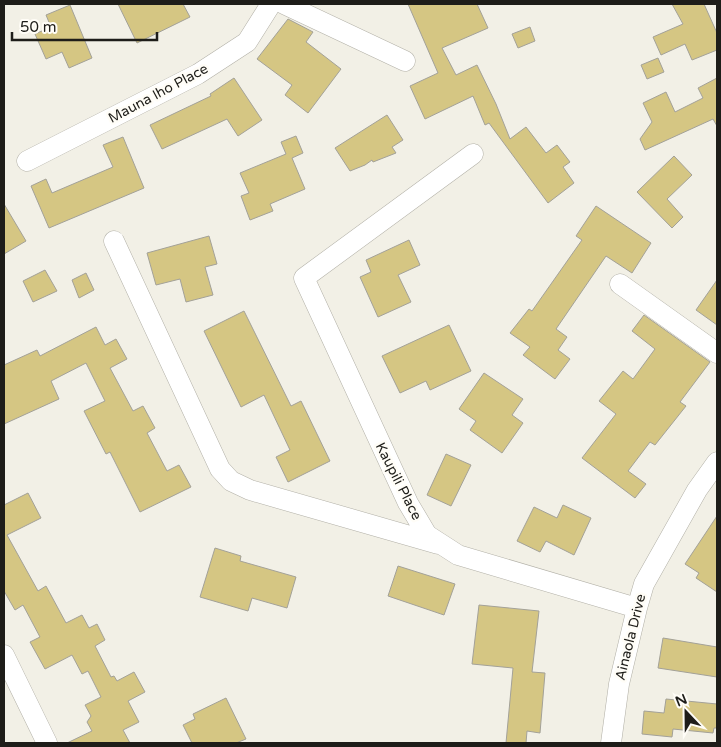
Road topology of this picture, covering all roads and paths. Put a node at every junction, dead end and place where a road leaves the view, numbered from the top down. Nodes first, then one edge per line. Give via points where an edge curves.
1 (272, 4) edge
2 (284, 4) edge
3 (405, 61) dead end
4 (473, 154) dead end
5 (27, 161) dead end
6 (114, 240) dead end
7 (620, 284) dead end
8 (717, 352) edge
9 (717, 462) edge
10 (443, 545) junction
11 (637, 608) junction
12 (4, 656) edge
13 (10, 685) edge
14 (47, 743) edge
15 (611, 743) edge

1 - 5 street, Mauna Iho Place via 247,42 198,74
2 - 3 street
4 - 10 street, Kaupili Place via 304,278 408,503 427,535
6 - 10 street via 220,469 231,481 250,490
7 - 8 street
9 - 11 street, Ainaola Drive via 697,490 644,584
10 - 11 street, Kaupili Place via 458,555
11 - 15 street, Ainaola Drive via 619,684
12 - 13 street
13 - 14 street

